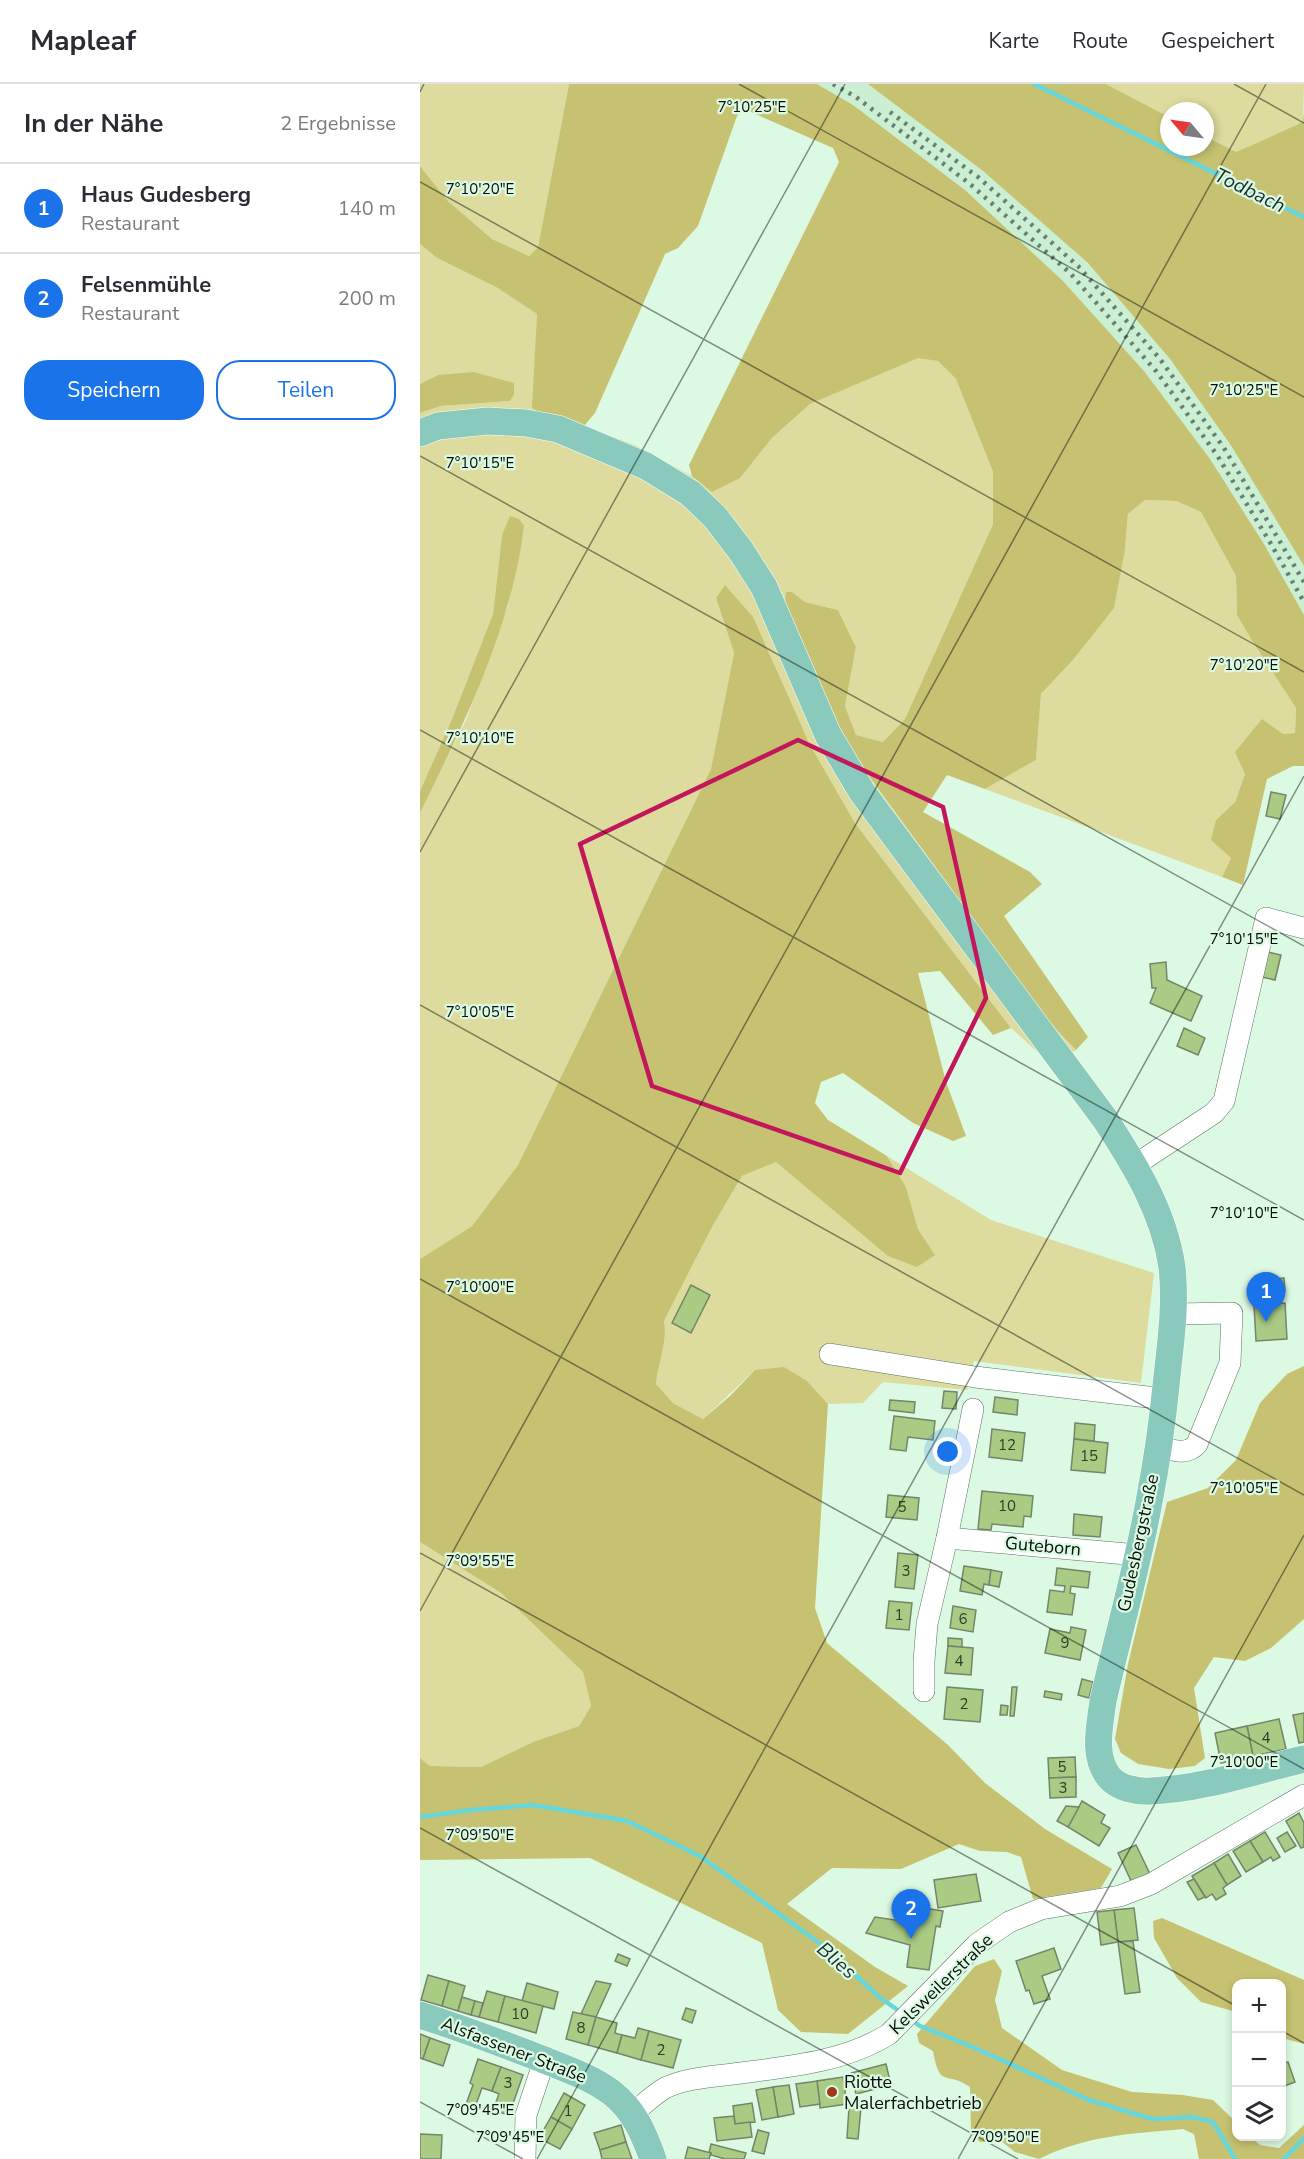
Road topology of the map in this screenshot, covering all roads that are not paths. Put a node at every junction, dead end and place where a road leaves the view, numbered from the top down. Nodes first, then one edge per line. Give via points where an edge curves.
1 (420, 433) edge
2 (1304, 928) edge
3 (1135, 1165) junction
4 (1174, 1314) junction
5 (830, 1354) dead end
6 (1165, 1399) junction
7 (973, 1409) dead end
8 (1158, 1447) junction
9 (948, 1538) junction
10 (1138, 1555) junction
11 (924, 1690) dead end
12 (1304, 1759) edge
13 (1304, 1795) edge
14 (420, 2015) edge
15 (544, 2061) junction
16 (632, 2114) junction
17 (525, 2159) edge
18 (653, 2159) edge

1 - 3 main road, Gudesbergstraße via 438,426 488,421 558,429 646,466 690,493 715,517 764,587 828,735 862,792 1106,1119
2 - 3 street via 1266,918 1224,1101 1214,1113
3 - 4 main road, Gudesbergstraße via 1166,1239
4 - 6 main road, Gudesbergstraße
4 - 8 street via 1232,1313 1230,1363 1192,1450
5 - 6 street via 975,1377
6 - 8 main road, Gudesbergstraße
7 - 9 street
8 - 10 main road, Gudesbergstraße
9 - 10 street, Guteborn
9 - 11 street via 927,1624
10 - 12 main road, Gudesbergstraße via 1100,1723 1100,1759 1109,1777 1125,1788 1149,1791 1185,1787
13 - 16 street, Kelsweilerstraße via 1151,1884 1120,1896 1041,1910 1009,1922 977,1944 889,2034 873,2044 782,2067 689,2080 666,2088
14 - 15 main road, Alsfassener Straße
15 - 16 main road, Alsfassener Straße via 593,2081 614,2094
15 - 17 street via 526,2115
16 - 18 main road, Alsfassener Straße

